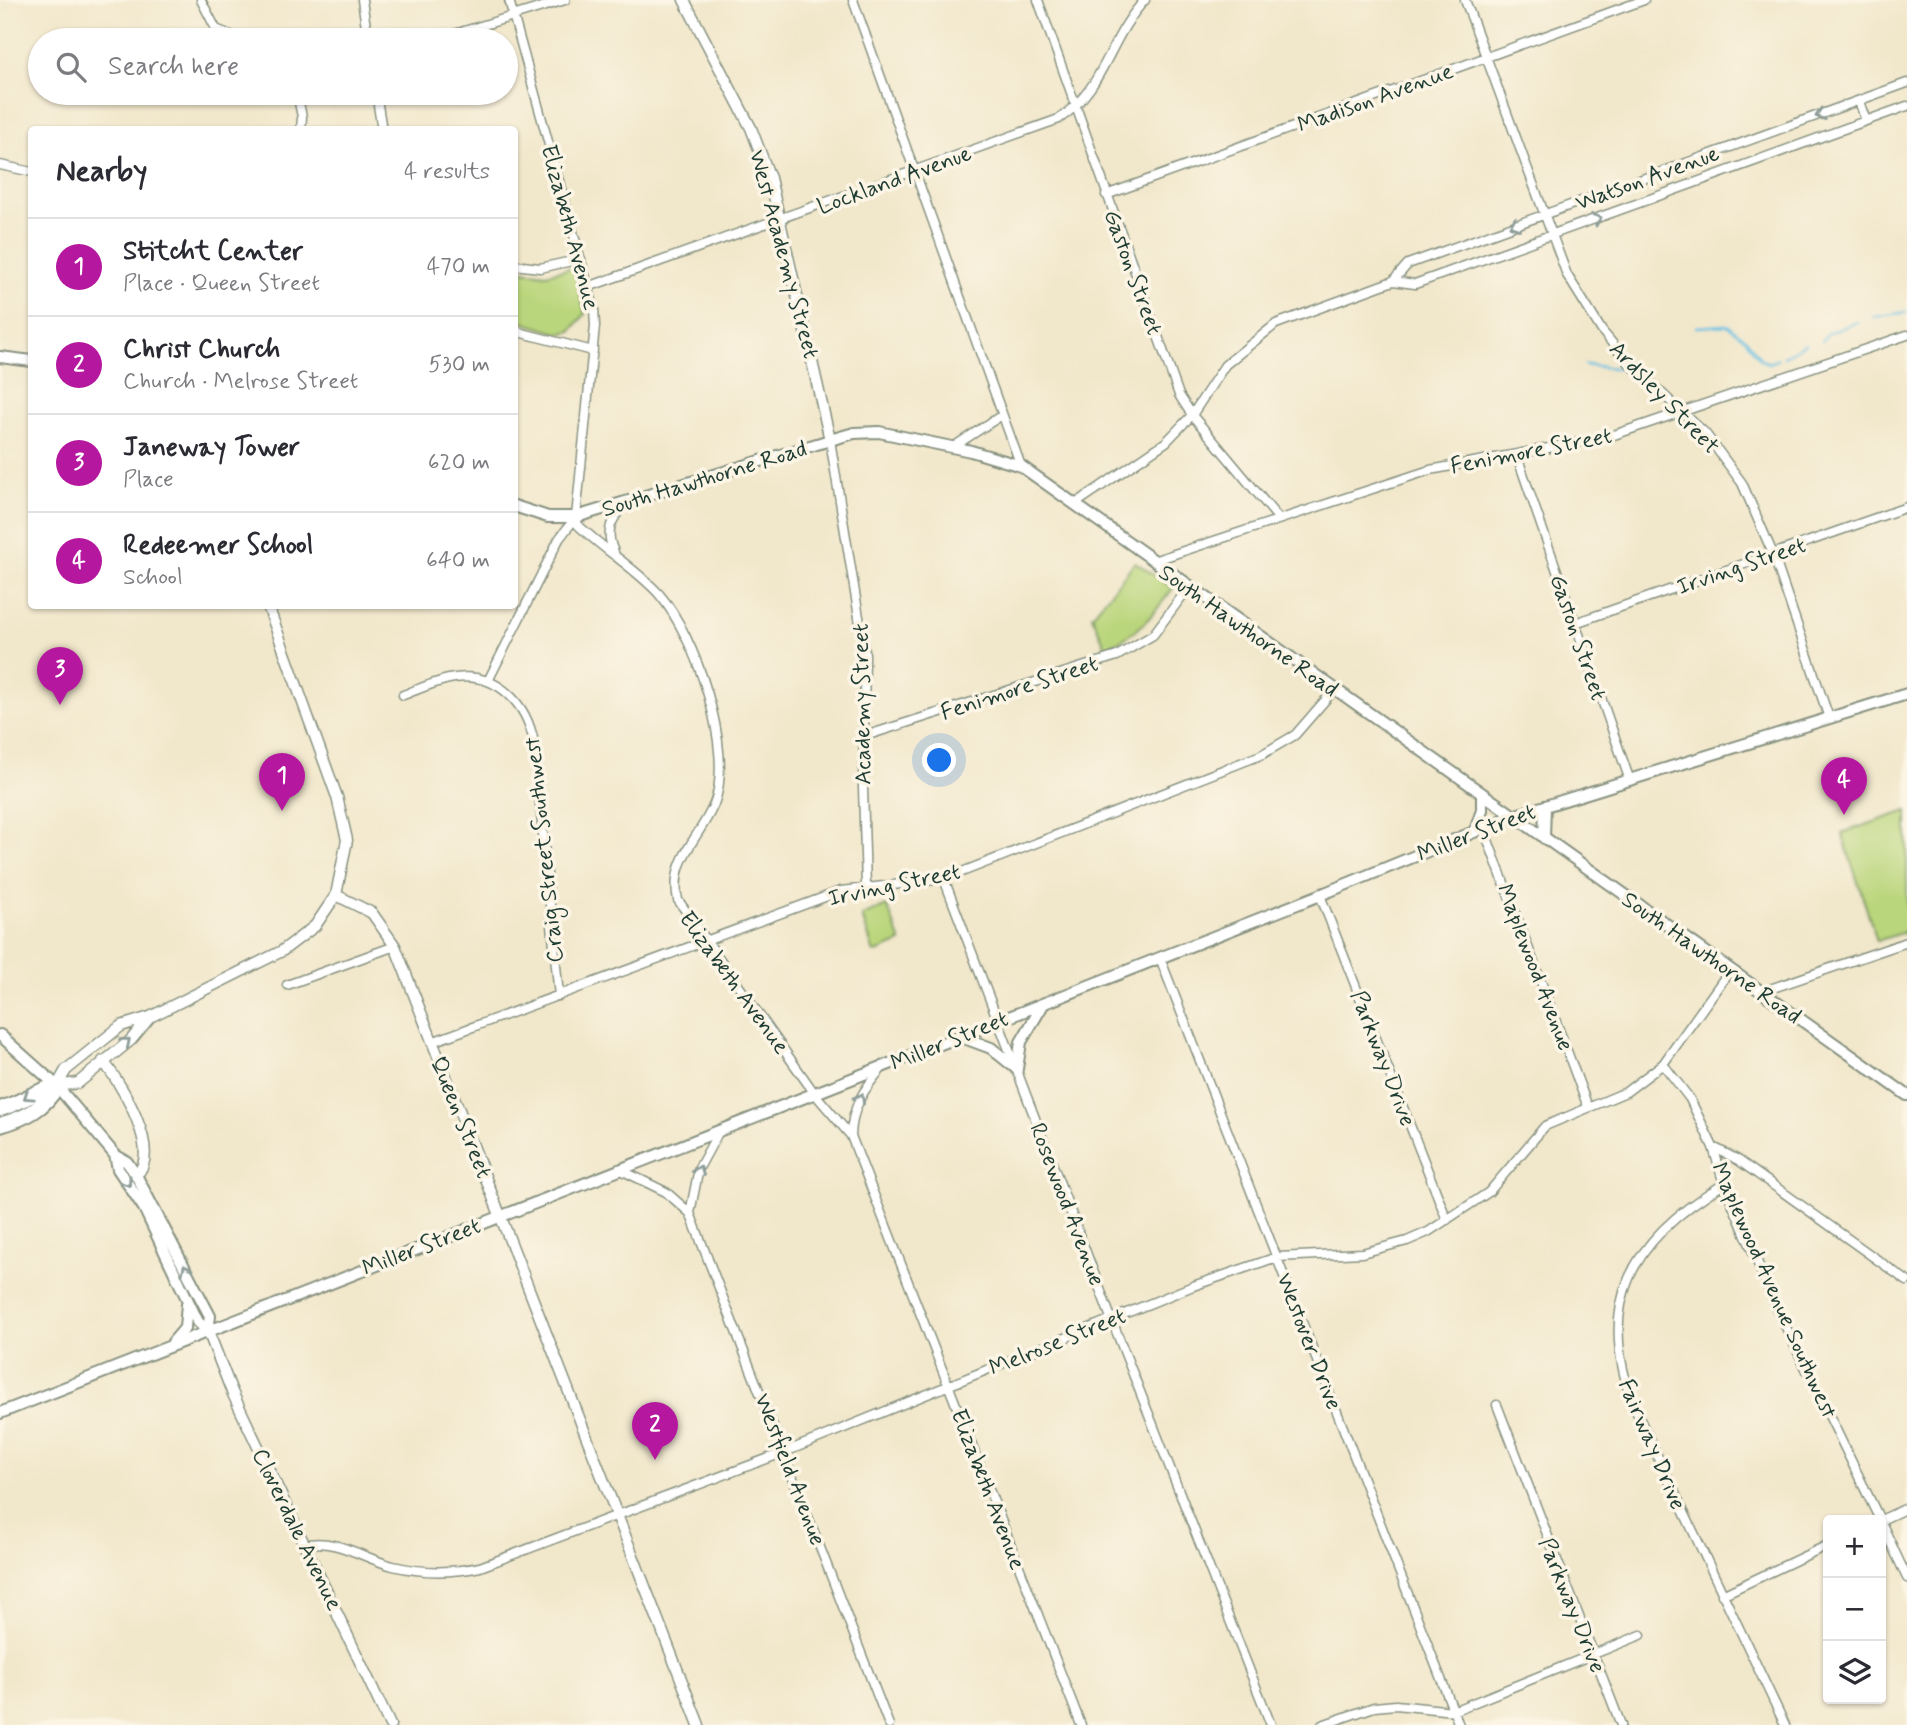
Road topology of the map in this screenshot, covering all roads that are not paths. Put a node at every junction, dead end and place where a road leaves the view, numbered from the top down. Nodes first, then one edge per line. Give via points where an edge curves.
1 (201, 0) edge
2 (362, 0) edge
3 (509, 0) edge
4 (565, 0) edge
5 (684, 0) edge
6 (853, 0) edge
7 (1038, 0) edge
8 (1145, 0) edge
9 (1465, 0) edge
10 (1644, 0) edge
11 (514, 16) junction
12 (215, 28) edge
13 (366, 28) edge
14 (474, 28) edge
15 (517, 28) edge
16 (518, 30) edge
17 (1486, 57) junction
18 (1907, 83) edge
19 (1859, 100) junction
20 (300, 105) edge
21 (378, 105) edge
22 (1907, 106) edge
23 (1076, 107) junction
24 (1866, 121) junction
25 (301, 126) edge
26 (381, 126) edge
27 (0, 165) edge
28 (28, 171) edge
29 (914, 172) junction
30 (1106, 195) junction
31 (1544, 214) junction
32 (781, 220) junction
33 (1552, 236) junction
34 (581, 258) junction
35 (518, 265) edge
36 (1393, 281) junction
37 (588, 287) junction
38 (518, 332) edge
39 (1907, 335) edge
40 (593, 351) junction
41 (0, 357) edge
42 (28, 360) edge
43 (1683, 410) junction
44 (1002, 415) junction
45 (1192, 415) junction
46 (830, 440) junction
47 (953, 447) junction
48 (1517, 456) junction
49 (1021, 466) junction
50 (627, 501) junction
51 (1075, 504) junction
52 (518, 507) edge
53 (1907, 508) edge
54 (576, 517) junction
55 (1278, 518) junction
56 (1773, 554) junction
57 (615, 555) junction
58 (1153, 561) junction
59 (1189, 587) junction
60 (269, 609) edge
61 (1575, 623) junction
62 (488, 681) junction
63 (1334, 690) junction
64 (1907, 694) edge
65 (403, 695) dead end
66 (1829, 718) junction
67 (865, 736) junction
68 (1629, 778) junction
69 (1482, 794) junction
70 (1545, 806) junction
71 (1513, 816) junction
72 (1479, 829) junction
73 (1544, 838) junction
74 (944, 878) junction
75 (866, 887) junction
76 (336, 895) junction
77 (1320, 895) junction
78 (706, 940) junction
79 (1907, 942) edge
80 (395, 946) junction
81 (1160, 958) junction
82 (1730, 970) junction
83 (287, 985) dead end
84 (1762, 992) junction
85 (559, 996) junction
86 (1044, 1003) junction
87 (150, 1017) junction
88 (999, 1020) junction
89 (0, 1035) edge
90 (959, 1036) junction
91 (432, 1042) junction
92 (103, 1061) junction
93 (1663, 1065) junction
94 (884, 1066) junction
95 (1017, 1069) junction
96 (57, 1086) junction
97 (815, 1094) junction
98 (1907, 1095) edge
99 (1588, 1107) junction
100 (0, 1109) edge
101 (0, 1125) edge
102 (719, 1130) junction
103 (851, 1136) junction
104 (1713, 1147) junction
105 (115, 1155) junction
106 (619, 1169) junction
107 (136, 1175) junction
108 (1724, 1184) junction
109 (690, 1213) junction
110 (501, 1215) junction
111 (1447, 1220) junction
112 (1277, 1257) junction
113 (1907, 1281) edge
114 (186, 1298) junction
115 (1111, 1318) junction
116 (208, 1331) junction
117 (166, 1349) junction
118 (948, 1385) junction
119 (1497, 1405) dead end
120 (0, 1413) edge
121 (785, 1452) junction
122 (1907, 1508) edge
123 (1877, 1515) edge
124 (617, 1516) junction
125 (1886, 1518) edge
126 (1886, 1534) edge
127 (305, 1545) junction
128 (1823, 1547) edge
129 (1907, 1578) edge
130 (1722, 1595) junction
131 (1641, 1635) dead end
132 (1594, 1656) junction
133 (1453, 1711) junction
134 (390, 1725) edge
135 (699, 1725) edge
136 (889, 1725) edge
137 (1081, 1725) edge
138 (1271, 1725) edge
139 (1322, 1725) edge
140 (1459, 1725) edge
141 (1621, 1725) edge
142 (1784, 1725) edge

1 - 12 street
2 - 13 street
3 - 11 street, Elizabeth Avenue
4 - 11 street
5 - 32 street, West Academy Street via 751,128
6 - 29 street
7 - 23 street, Gaston Street
8 - 23 street, Lockland Avenue via 1121,31 1098,80
9 - 17 street, Ardsley Street
10 - 17 street, Madison Avenue
11 - 14 street
11 - 15 street, Elizabeth Avenue
16 - 34 street, Elizabeth Avenue
17 - 30 street, Madison Avenue
17 - 31 street, Ardsley Street
18 - 19 street, Watson Avenue
19 - 24 street
19 -> 31 street, Watson Avenue
20 - 25 street
21 - 26 street
22 - 24 street, Watson Avenue
23 - 29 street, Lockland Avenue via 1059,118
23 - 30 street, Gaston Street
33 -> 24 street, Watson Avenue
27 - 28 street
29 - 32 street, Lockland Avenue
29 - 44 street
30 - 45 street, Gaston Street via 1179,395
31 - 33 street, Ardsley Street
31 -> 36 street, Watson Avenue via 1408,264
32 - 37 street, Lockland Avenue
32 - 46 street, West Academy Street
33 - 36 street, Watson Avenue via 1415,284
33 - 43 street, Ardsley Street via 1567,275 1602,331
34 - 35 street via 540,268
34 - 37 street, Elizabeth Avenue
36 - 45 street, Watson Avenue via 1291,316 1258,336 1225,365
37 - 40 street, Elizabeth Avenue via 595,326
38 - 40 street
39 - 43 street, Fenimore Street
40 - 54 street, Elizabeth Avenue
41 - 42 main road
43 - 48 street, Fenimore Street via 1608,438
43 - 56 street, Ardsley Street via 1742,483
44 - 47 street
44 - 49 street
45 - 51 street, Watson Avenue via 1150,455
45 - 55 street, Gaston Street
46 - 47 main road, South Hawthorne Road via 879,432
46 - 50 main road, South Hawthorne Road
46 - 67 street, Academy Street via 862,622
47 - 49 main road, South Hawthorne Road
48 - 55 street, Fenimore Street via 1430,470
48 - 61 street, Gaston Street
49 - 51 main road, South Hawthorne Road
50 - 54 main road, South Hawthorne Road
50 - 57 street via 609,527
51 - 58 main road, South Hawthorne Road
52 - 54 main road, South Hawthorne Road via 548,517
53 - 56 street, Irving Street
54 - 57 street, Elizabeth Avenue via 585,532
54 - 62 street via 559,539
55 - 58 street, Fenimore Street
56 - 61 street, Irving Street
56 - 66 street, Ardsley Street
57 - 78 street, Elizabeth Avenue via 659,595 684,630 713,716 719,759 716,798 675,878 681,908
58 - 59 main road, South Hawthorne Road
59 - 63 main road, South Hawthorne Road
59 - 67 street, Fenimore Street via 1153,635 1117,656
60 - 76 street via 337,797 347,840
61 - 68 street, Gaston Street
62 - 65 street, Craig Street Southwest via 458,677
62 - 85 street, Craig Street Southwest via 518,701 531,727
63 - 69 main road, South Hawthorne Road
63 - 74 street, Irving Street via 1295,734 1261,755
64 - 66 main road, Miller Street
66 - 68 main road, Miller Street
67 - 75 street, Academy Street
68 - 70 main road, Miller Street
69 - 71 main road, South Hawthorne Road
69 - 72 main road
70 - 71 main road, Miller Street
70 - 73 main road
71 - 72 main road, Miller Street
71 - 73 main road, South Hawthorne Road
72 - 77 main road, Miller Street
72 - 99 street, Maplewood Avenue
73 - 82 main road, South Hawthorne Road
74 - 75 street, Irving Street
74 - 88 street, Rosewood Avenue
75 - 78 street, Irving Street via 841,891
76 - 80 street, Queen Street via 372,914
76 - 87 street via 316,926 282,951
77 - 81 main road, Miller Street
77 - 111 street, Parkway Drive
78 - 85 street, Irving Street
78 - 97 street, Elizabeth Avenue
79 - 84 street
80 - 83 street
80 - 91 street, Queen Street
81 - 86 main road, Miller Street
81 - 112 street, Westover Drive
82 - 84 main road, South Hawthorne Road
82 - 93 street, Melrose Street
84 - 98 main road, South Hawthorne Road
85 - 91 street, Irving Street
86 - 88 main road, Miller Street
86 - 95 main road via 1021,1042
92 -> 87 street via 131,1040
87 - 96 street via 108,1035 66,1070
88 - 90 main road, Miller Street
88 - 95 street, Rosewood Avenue
89 - 96 main road, Cloverdale Avenue
90 - 94 main road, Miller Street
90 - 95 main road via 991,1048
91 - 110 street, Queen Street
92 - 96 street via 78,1083
92 - 107 street via 129,1101 142,1136 144,1163
93 - 99 street, Melrose Street via 1626,1092
93 - 104 street, Maplewood Avenue Southwest via 1689,1099
94 - 97 main road, Miller Street
103 -> 94 street via 854,1108
95 - 115 street, Rosewood Avenue
96 -> 100 highway via 38,1089
96 - 101 highway via 49,1101 34,1112
96 - 105 main road, Cloverdale Avenue
97 - 102 main road, Miller Street
97 - 103 street, Elizabeth Avenue
99 - 111 street, Melrose Street via 1545,1126 1489,1192
102 - 106 main road, Miller Street
109 -> 102 street via 699,1168
103 - 118 street, Elizabeth Avenue
104 - 108 street, Maplewood Avenue Southwest
104 - 113 street via 1738,1160
105 - 107 main road, Cloverdale Avenue
105 -> 114 main road, Cloverdale Avenue via 118,1169 144,1208
106 - 109 street, Westfield Avenue via 666,1192
106 - 110 main road, Miller Street
116 -> 107 main road, Cloverdale Avenue via 210,1316
108 - 123 street, Maplewood Avenue Southwest via 1780,1315
108 - 130 street, Fairway Drive via 1673,1219 1647,1247 1626,1285 1618,1332 1620,1366 1629,1392
109 - 121 street, Westfield Avenue
110 - 116 main road, Miller Street
110 - 124 street, Queen Street
111 - 112 street, Melrose Street via 1385,1248
112 - 115 street, Melrose Street
112 - 133 street, Westover Drive
114 - 116 main road, Cloverdale Avenue
114 - 117 main road via 185,1328
115 - 118 street, Melrose Street
115 - 138 street, Rosewood Avenue
116 - 117 main road, Miller Street
116 - 127 street, Cloverdale Avenue
117 - 120 main road, Miller Street
118 - 121 street, Melrose Street
118 - 137 street, Elizabeth Avenue
119 - 132 street, Parkway Drive
121 - 124 street, Melrose Street
121 - 136 street, Westfield Avenue
122 - 125 street
124 - 127 street, Melrose Street via 501,1560 455,1571 395,1566 328,1542
124 - 135 street, Queen Street
126 - 129 street, Maplewood Avenue Southwest
127 - 134 street, Cloverdale Avenue
128 - 130 street
130 - 142 street, Fairway Drive
131 - 132 street
132 - 133 street
132 - 141 street, Parkway Drive
133 - 139 street via 1374,1707
133 - 140 street, Westover Drive

